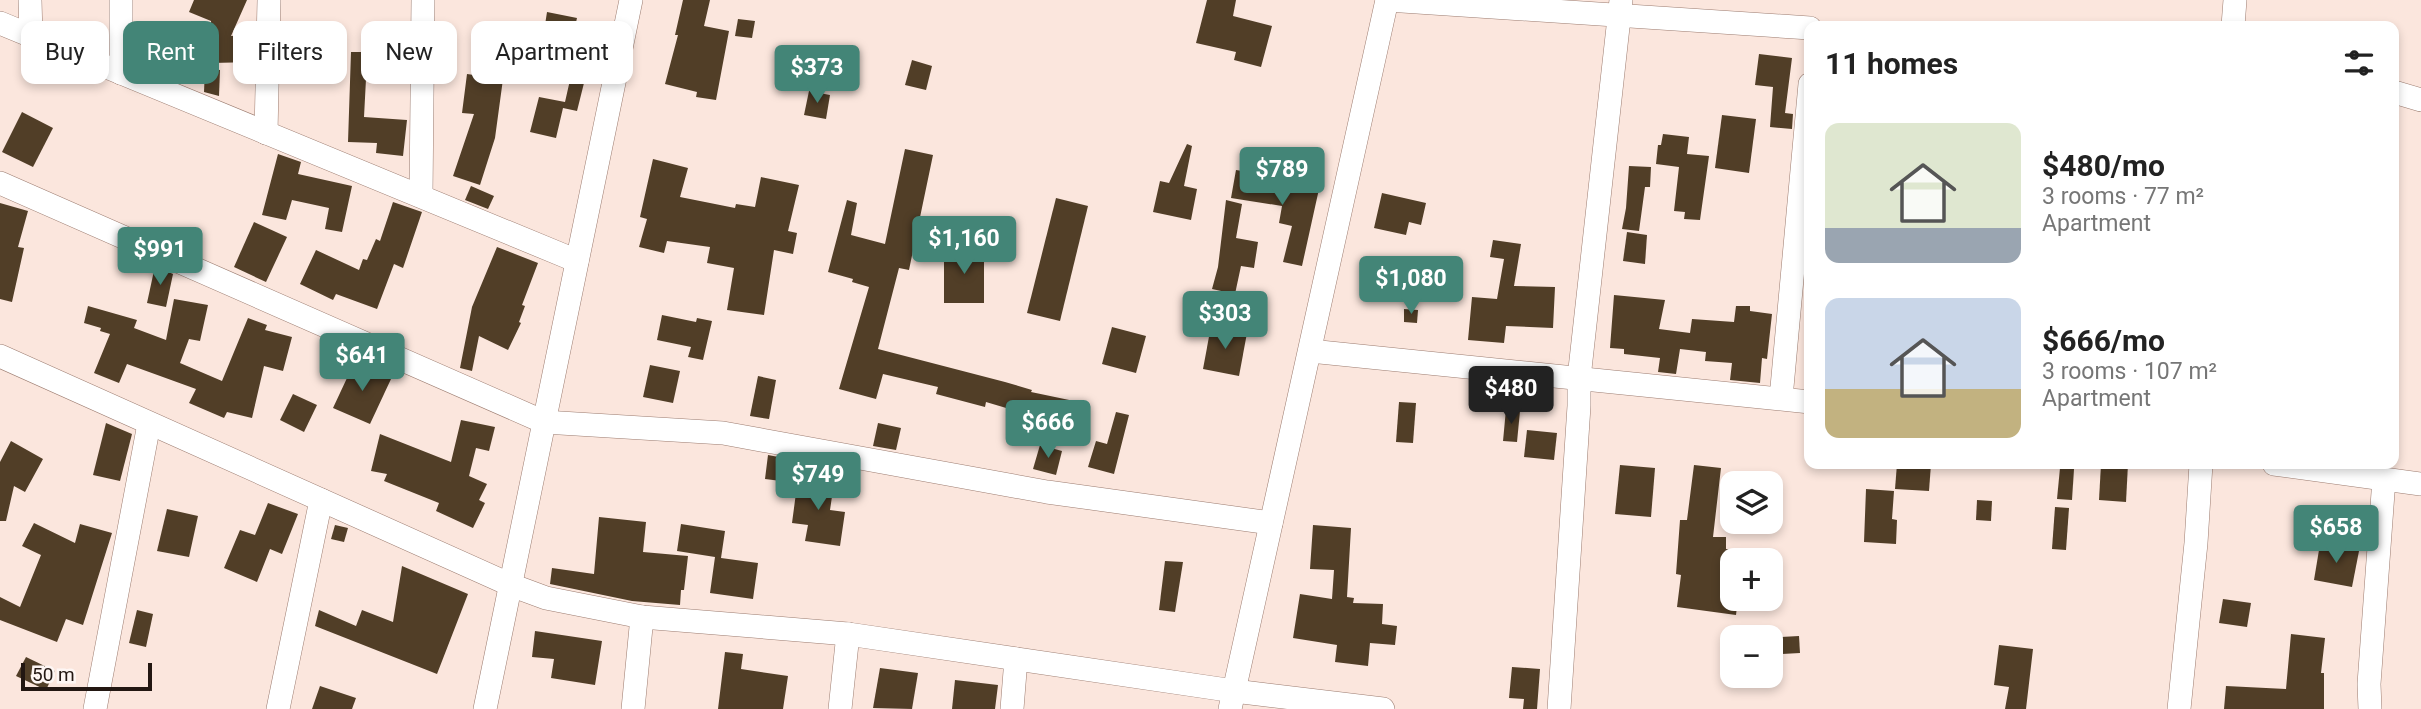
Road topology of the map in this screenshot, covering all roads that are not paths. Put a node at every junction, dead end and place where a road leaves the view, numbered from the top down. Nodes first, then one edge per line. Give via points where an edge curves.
1 (30, 0) edge
2 (121, 0) edge
3 (269, 0) edge
4 (423, 0) edge
5 (631, 0) edge
6 (1387, 0) edge
7 (2235, 0) edge
8 (1620, 8) edge
9 (31, 21) edge
10 (2233, 21) edge
11 (0, 23) edge
12 (1804, 28) edge
13 (21, 32) edge
14 (109, 68) edge
15 (121, 73) junction
16 (2399, 93) edge
17 (2421, 100) edge
18 (267, 133) junction
19 (1804, 149) edge
20 (0, 183) edge
21 (421, 196) junction
22 (577, 261) junction
23 (1310, 351) junction
24 (0, 356) edge
25 (1579, 378) junction
26 (1781, 398) junction
27 (1804, 401) edge
28 (544, 422) junction
29 (149, 424) junction
30 (2201, 469) edge
31 (2311, 469) edge
32 (2384, 479) junction
33 (2421, 484) edge
34 (321, 500) junction
35 (1271, 523) junction
36 (511, 585) junction
37 (642, 617) junction
38 (848, 634) junction
39 (1016, 659) junction
40 (1232, 700) edge
41 (95, 709) edge
42 (278, 709) edge
43 (485, 709) edge
44 (633, 709) edge
45 (840, 709) edge
46 (1012, 709) edge
47 (1383, 709) edge
48 (1559, 709) edge
49 (2179, 709) edge
50 (2370, 709) edge

1 - 9 street
2 - 15 street
3 - 18 street
4 - 21 street
5 - 22 street
6 - 8 street
6 - 23 street
7 - 10 street
8 - 12 street
8 - 25 street
11 - 13 street
14 - 15 street
15 - 18 street
16 - 17 street
18 - 21 street
19 - 26 street
20 - 28 street
21 - 22 street
22 - 28 street
23 - 25 street
23 - 35 street
24 - 29 street
25 - 26 street
25 - 48 street
26 - 27 street
28 - 35 street via 723,433 1047,492
28 - 36 street
29 - 34 street
29 - 41 street
30 - 49 street
31 - 32 street
32 - 33 street
32 - 50 street
34 - 36 street
34 - 42 street
35 - 40 street
36 - 37 street via 546,598
36 - 43 street
37 - 38 street
37 - 44 street
38 - 39 street
38 - 45 street
39 - 40 street
39 - 46 street
40 - 47 street

